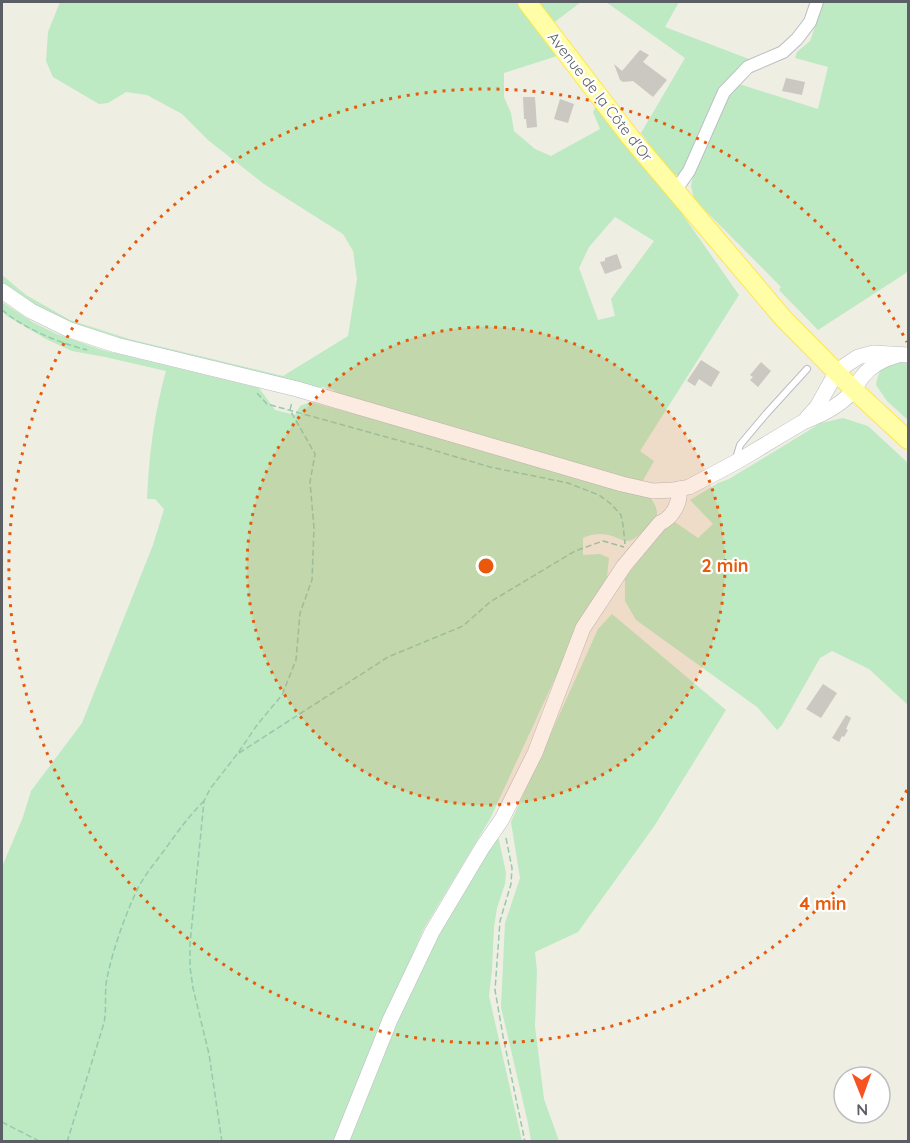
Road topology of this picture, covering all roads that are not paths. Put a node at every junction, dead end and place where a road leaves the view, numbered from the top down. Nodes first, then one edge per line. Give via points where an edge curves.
1 (527, 2) edge
2 (818, 2) edge
3 (675, 191) junction
4 (2, 291) edge
5 (903, 355) edge
6 (807, 369) dead end
7 (837, 374) junction
8 (854, 390) junction
9 (803, 422) junction
10 (909, 440) edge
11 (738, 460) junction
12 (679, 489) junction
13 (662, 491) junction
14 (660, 523) junction
15 (341, 1142) edge

1 - 3 main road, Avenue de la Côte d'Or
2 - 3 street via 797,39 783,52 748,67 724,92 689,171
3 - 7 main road, Avenue de la Côte d'Or via 783,318
4 - 13 street via 70,330 116,345 297,389 622,484
5 - 7 street via 873,353 858,357
5 - 8 street via 871,367
6 - 11 lane via 740,445
7 - 8 main road, Avenue de la Côte d'Or
7 - 9 street
8 - 9 street
8 - 10 main road, Avenue de la Côte d'Or
9 - 11 street
11 - 12 street
12 - 13 street
12 - 14 street via 676,507
13 - 14 street
14 - 15 street via 624,566 583,628 534,753 502,819 432,932 390,1020

